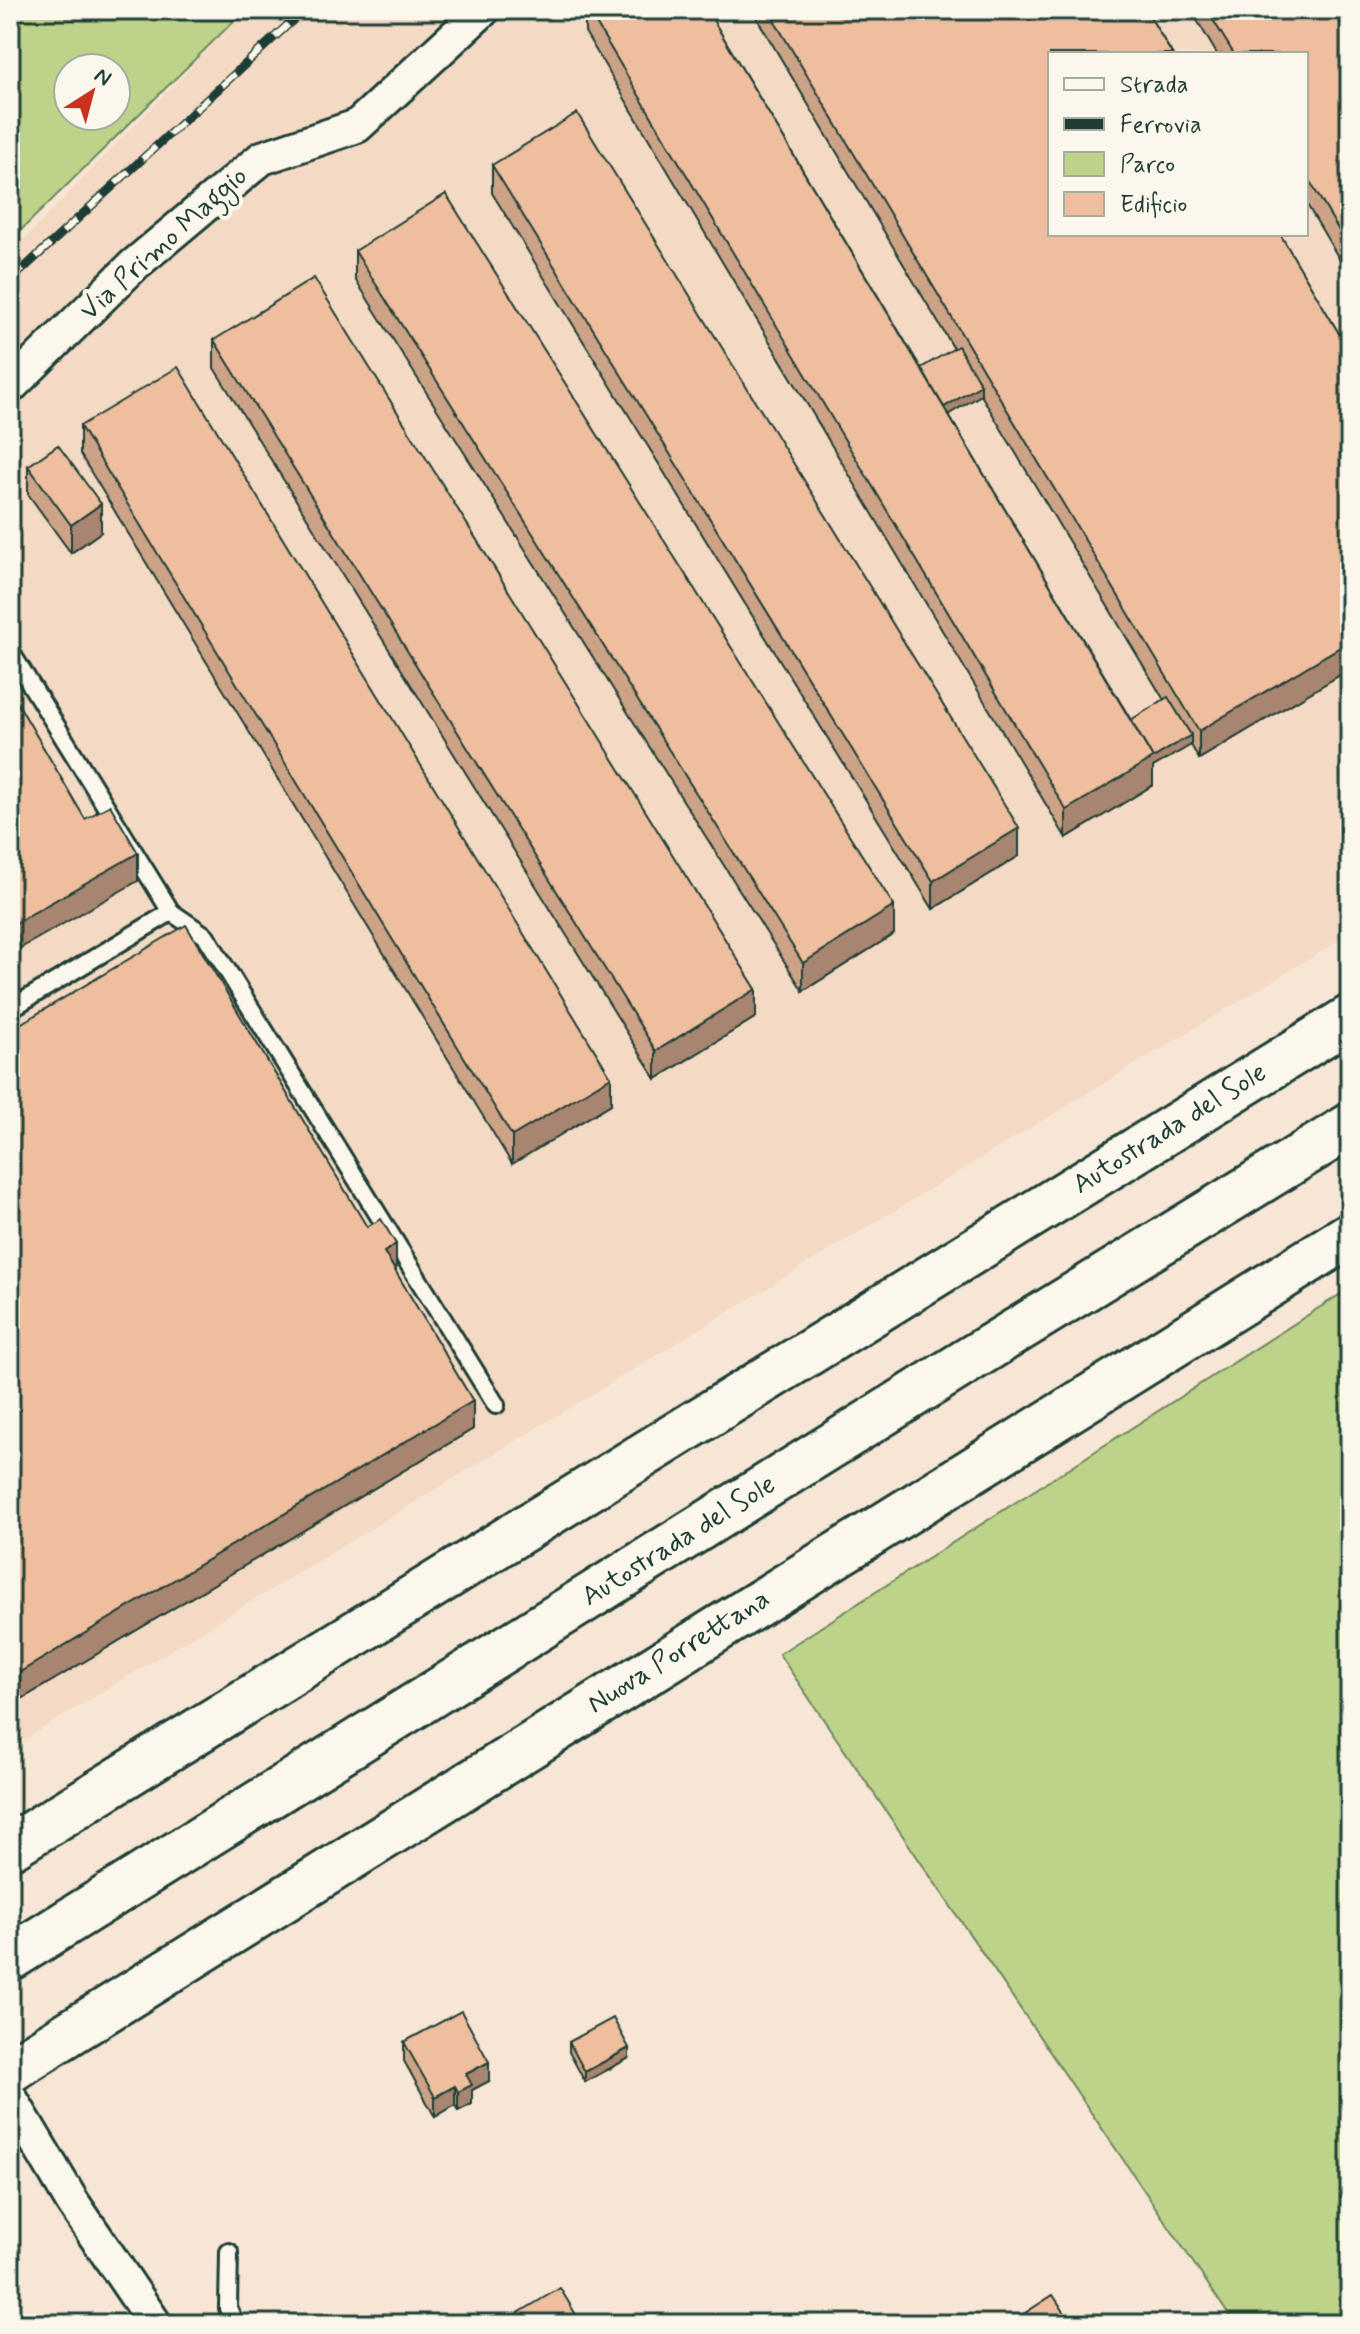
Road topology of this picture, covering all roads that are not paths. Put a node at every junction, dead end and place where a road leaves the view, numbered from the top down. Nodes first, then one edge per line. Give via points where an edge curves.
1 (483, 10) edge
2 (10, 387) edge
3 (10, 651) edge
4 (171, 912) junction
5 (10, 1009) edge
6 (1350, 1018) edge
7 (1350, 1126) edge
8 (1350, 1235) edge
9 (496, 1405) dead end
10 (10, 1847) edge
11 (10, 1958) edge
12 (10, 2070) edge
13 (10, 2097) edge
14 (229, 2252) dead end
15 (155, 2324) edge
16 (235, 2324) edge

1 - 2 street, Via Primo Maggio via 357,126 262,158 206,202
3 - 4 lane
4 - 5 lane
4 - 9 lane via 206,936
6 - 10 highway, Autostrada del Sole
7 - 11 highway, Autostrada del Sole
8 - 12 highway, Nuova Porrettana
13 - 15 street
14 - 16 lane via 228,2308

